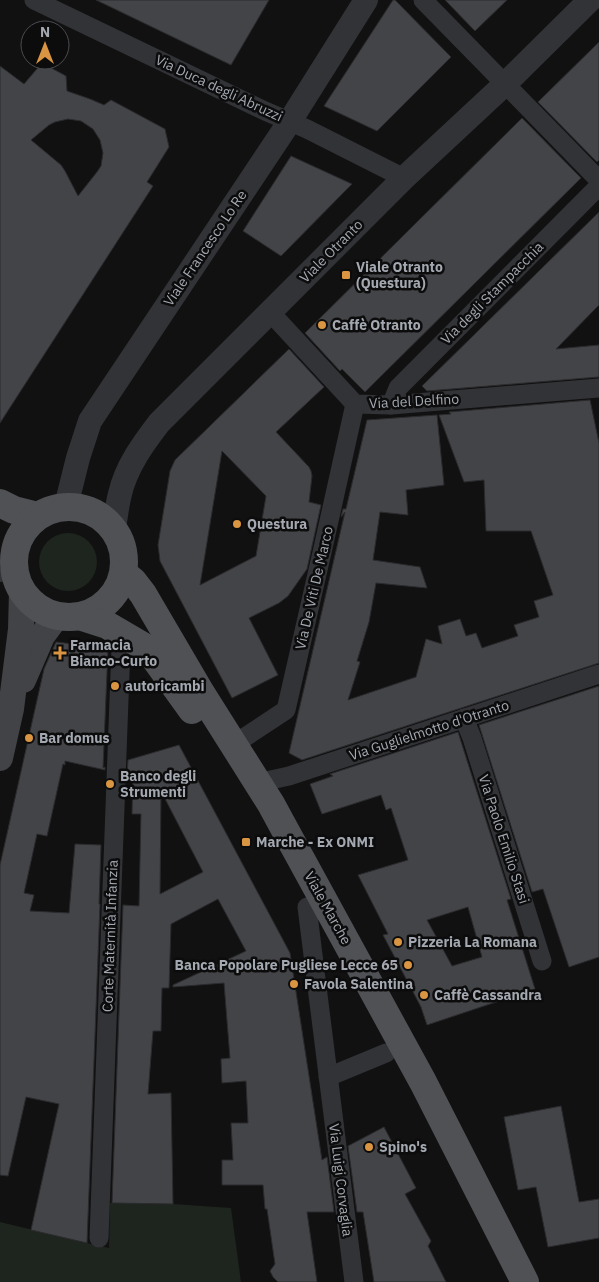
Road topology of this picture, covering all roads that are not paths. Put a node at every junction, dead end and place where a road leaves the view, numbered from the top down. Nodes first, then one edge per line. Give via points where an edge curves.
1 (34, 0) edge
2 (366, 0) edge
3 (423, 0) edge
4 (590, 0) edge
5 (505, 84) junction
6 (290, 121) junction
7 (404, 178) junction
8 (599, 180) edge
9 (599, 186) edge
10 (270, 312) junction
11 (599, 388) edge
12 (355, 404) junction
13 (391, 405) junction
14 (0, 503) edge
15 (66, 506) junction
16 (38, 516) junction
17 (114, 528) junction
18 (4, 564) edge
19 (124, 574) junction
20 (22, 592) junction
21 (69, 617) junction
22 (125, 635) junction
23 (599, 674) edge
24 (11, 709) junction
25 (464, 718) junction
26 (233, 745) junction
27 (0, 758) edge
28 (257, 783) junction
29 (307, 907) junction
30 (542, 961) dead end
31 (386, 1053) junction
32 (328, 1077) junction
33 (99, 1238) dead end
34 (354, 1282) edge
35 (508, 1282) edge
36 (525, 1282) edge

1 - 6 street, Via Duca degli Abruzzi
2 - 6 street, Viale Francesco Lo Re
3 - 5 street
4 - 5 street, Viale Otranto
5 - 7 street, Viale Otranto
5 - 8 street
6 - 7 street, Via Duca degli Abruzzi
6 - 15 street, Viale Francesco Lo Re via 90,421
7 - 10 street, Viale Otranto
9 - 13 street, Via degli Stampacchia via 398,388
10 - 12 street, Via del Delfino
10 - 17 street, Viale Otranto via 159,423 141,446 120,492
11 - 13 street, Via del Delfino
12 - 13 street, Via del Delfino
12 - 26 street, Via De Viti De Marco via 286,710
14 - 16 main road
15 - 16 main road
15 - 17 main road via 84,508
16 - 18 main road via 19,536
17 - 19 main road via 124,550
18 - 20 main road
19 - 21 main road via 116,593 101,608
19 - 26 main road, Viale Marche via 143,594
20 - 21 main road via 36,608
20 - 24 main road
21 - 22 main road, Viale Marche via 106,626
21 - 24 main road via 42,636
22 - 29 main road, Viale Marche via 148,649 187,703 244,791
22 - 33 street, Corte Maternità Infanzia via 121,646
23 - 25 street, Via Guglielmotto d'Otranto
24 - 27 main road
25 - 28 street, Via Guglielmotto d'Otranto via 289,776
25 - 30 street, Via Paolo Emilio Stasi
26 - 28 main road, Viale Marche
28 - 36 main road, Viale Marche via 423,1082
29 - 31 main road, Viale Marche
29 - 32 street, Via Luigi Corvaglia
31 - 32 street
31 - 35 main road, Viale Marche
32 - 34 street, Via Luigi Corvaglia

